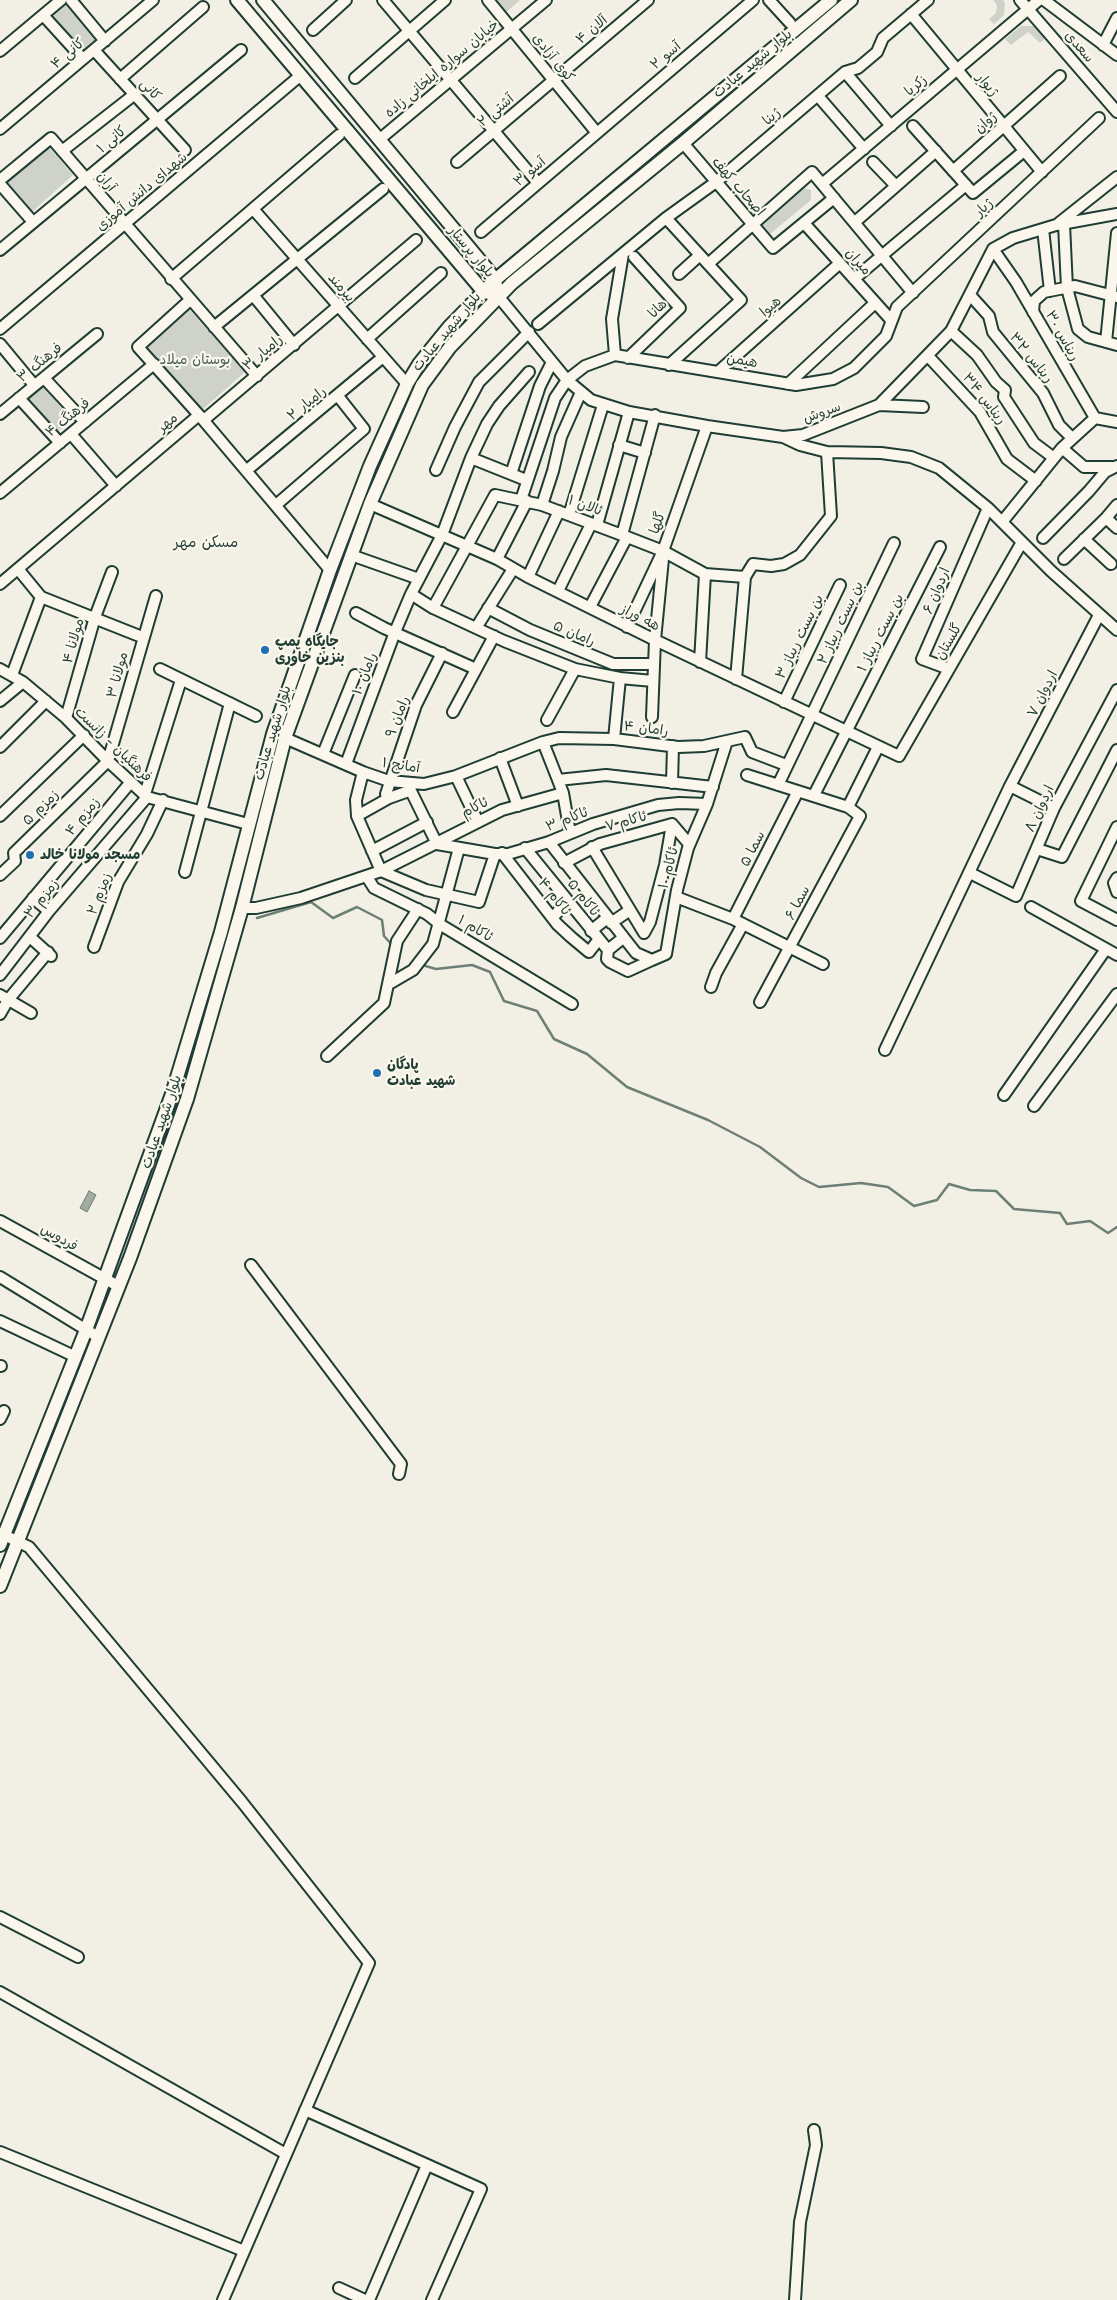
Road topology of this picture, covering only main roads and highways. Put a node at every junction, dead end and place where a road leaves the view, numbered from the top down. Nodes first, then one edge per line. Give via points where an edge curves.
1 (237, 0) edge
2 (263, 0) edge
3 (831, 0) edge
4 (851, 0) edge
5 (495, 280) junction
6 (483, 291) junction
7 (498, 296) junction
8 (172, 1094) junction
9 (186, 1099) junction
10 (1, 1537) edge
11 (0, 1586) edge

1 - 6 main road, بلوار پرستار
2 - 5 main road, بلوار پرستار
3 - 5 main road, بلوار شهید عبادت
4 - 7 main road, بلوار شهید عبادت
5 - 6 main road, بلوار شهید عبادت
5 - 7 main road, بلوار پرستار
6 - 7 main road, بلوار پرستار
6 - 8 main road, بلوار شهید عبادت via 419,364 370,466 273,734
7 - 9 main road, بلوار شهید عبادت via 450,347 422,385 370,504 285,738 242,908
8 - 9 main road
8 - 10 main road, بلوار شهید عبادت via 76,1356
9 - 11 main road, بلوار شهید عبادت via 118,1286

